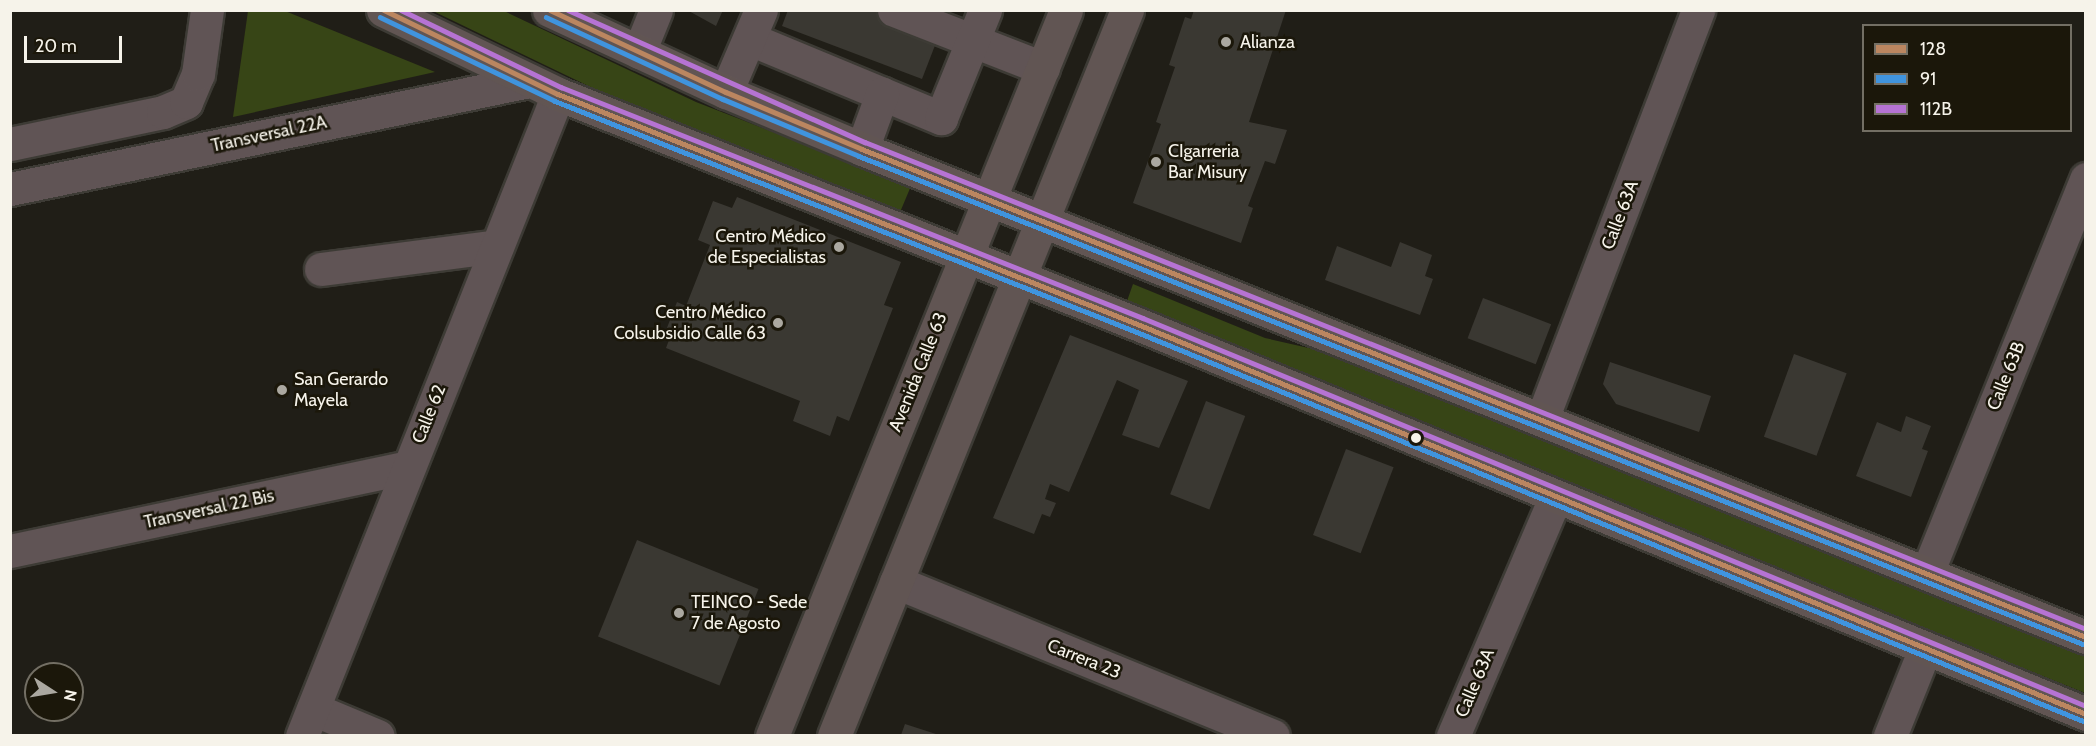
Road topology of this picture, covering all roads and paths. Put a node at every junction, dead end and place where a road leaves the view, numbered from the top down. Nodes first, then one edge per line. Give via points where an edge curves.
1 (207, 10) edge
2 (383, 10) edge
3 (549, 10) edge
4 (656, 10) edge
5 (894, 10) edge
6 (985, 10) edge
7 (1066, 10) edge
8 (1127, 10) edge
9 (1698, 10) edge
10 (756, 25) edge
11 (973, 41) junction
12 (639, 52) junction
13 (1042, 68) junction
14 (529, 81) junction
15 (726, 92) junction
16 (558, 94) junction
17 (882, 94) junction
18 (10, 144) edge
19 (862, 149) junction
20 (2085, 179) edge
21 (10, 189) edge
22 (988, 199) junction
23 (1041, 220) junction
24 (2075, 236) edge
25 (497, 246) junction
26 (966, 255) junction
27 (321, 269) dead end
28 (1018, 276) junction
29 (1542, 419) junction
30 (407, 467) junction
31 (1555, 498) junction
32 (10, 551) edge
33 (1927, 573) junction
34 (896, 582) junction
35 (2085, 637) edge
36 (1925, 649) junction
37 (2085, 714) edge
38 (307, 722) edge
39 (378, 735) edge
40 (772, 735) edge
41 (834, 735) edge
42 (1273, 735) edge
43 (1453, 735) edge
44 (1890, 735) edge

1 - 18 street via 198,74 186,102 163,112
2 - 14 main road
3 - 12 main road
4 - 12 street
5 - 11 street
6 - 11 street
7 - 13 main road, Avenida Calle 63
8 - 23 main road
9 - 29 street, Calle 63A
10 - 15 street
10 - 17 street
11 - 13 street
11 - 17 street via 941,118
12 - 15 main road
13 - 22 main road, Avenida Calle 63
14 - 16 main road
14 - 21 street, Transversal 22A
15 - 19 main road
16 - 25 street, Calle 62
16 - 26 main road
17 - 19 street
19 - 22 main road
20 - 24 street, Calle 63B
22 - 23 main road
22 - 26 main road, Avenida Calle 63
23 - 28 main road
23 - 29 main road
24 - 33 street, Calle 63B
25 - 27 street
25 - 30 street, Calle 62
26 - 28 main road
26 - 40 main road, Avenida Calle 63
28 - 31 main road
28 - 34 main road
29 - 33 main road
30 - 32 street, Transversal 22 Bis
30 - 38 street, Calle 62
31 - 36 main road
31 - 43 street, Calle 63A
33 - 35 main road
34 - 41 main road
34 - 42 street, Carrera 23
36 - 37 main road
36 - 44 street
38 - 39 street

